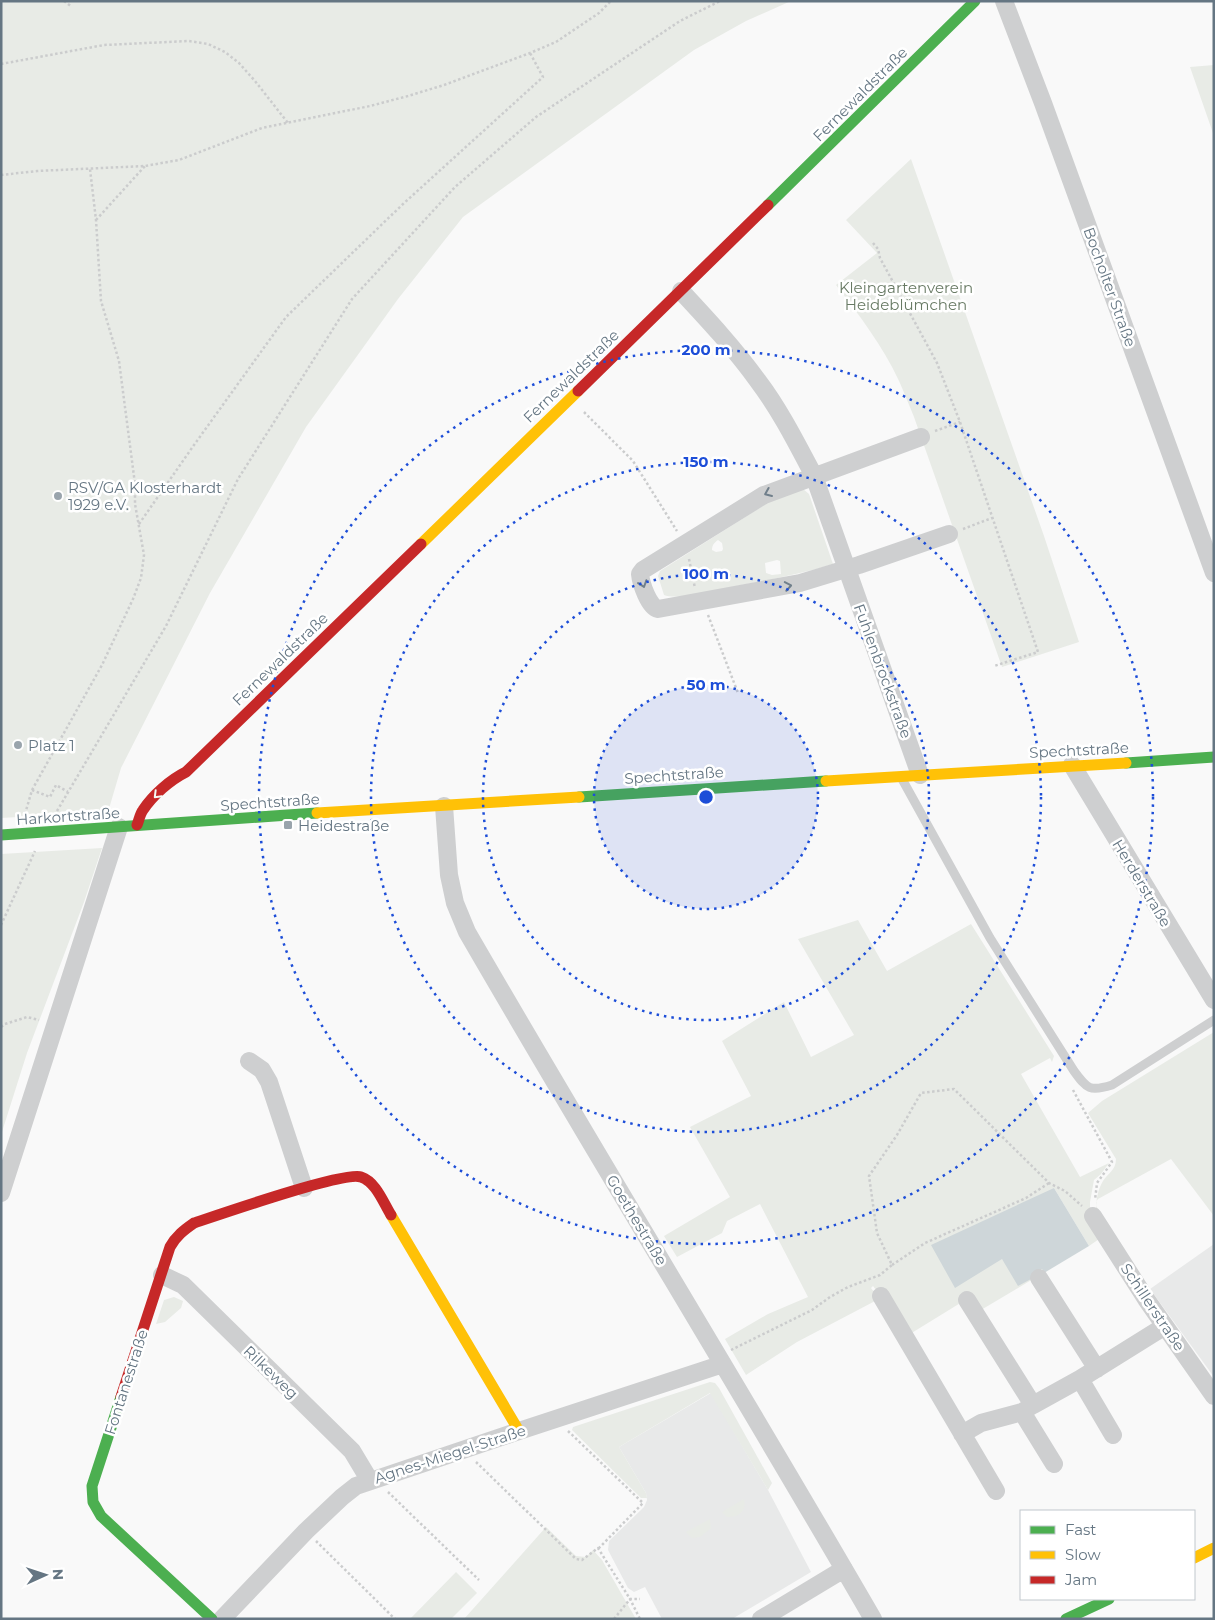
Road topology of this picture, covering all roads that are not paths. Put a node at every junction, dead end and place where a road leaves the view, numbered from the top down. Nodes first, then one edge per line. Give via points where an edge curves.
1 (975, 1) edge
2 (1004, 1) edge
3 (681, 291) junction
4 (921, 436) road end
5 (814, 476) junction
6 (949, 534) road end
7 (846, 568) junction
8 (1214, 573) edge
9 (1214, 757) edge
10 (1072, 765) junction
11 (186, 772) junction
12 (920, 775) junction
13 (900, 776) junction
14 (178, 790) dead end
15 (444, 806) junction
16 (178, 810) dead end
17 (179, 823) junction
18 (128, 826) junction
19 (1, 835) edge
20 (1214, 1000) edge
21 (1214, 1020) edge
22 (249, 1062) dead end
23 (304, 1188) junction
24 (1, 1193) edge
25 (1093, 1216) road end
26 (162, 1275) junction
27 (1040, 1278) dead end
28 (881, 1296) dead end
29 (967, 1300) dead end
30 (1165, 1326) junction
31 (721, 1360) junction
32 (1097, 1369) junction
33 (1080, 1379) junction
34 (1214, 1396) edge
35 (1028, 1409) junction
36 (519, 1431) junction
37 (962, 1434) junction
38 (1113, 1435) dead end
39 (1054, 1464) dead end
40 (372, 1480) junction
41 (996, 1491) dead end
42 (1214, 1548) edge
43 (1195, 1558) edge
44 (844, 1570) junction
45 (1107, 1600) edge
46 (212, 1619) edge
47 (222, 1619) edge
48 (761, 1619) edge
49 (873, 1619) edge
50 (1066, 1619) edge

1 - 3 street, Fernewaldstraße
2 - 8 street, Bocholter Straße
3 - 5 street, Fuhlenbrockstraße via 759,381
3 - 11 street, Fernewaldstraße
4 - 5 street
5 - 7 street, Fuhlenbrockstraße
5 -> 7 street via 764,495 643,570 640,580 651,605 658,608 800,583
6 - 7 street
7 - 12 street, Fuhlenbrockstraße
9 - 10 street, Spechtstraße
10 - 12 street, Spechtstraße
10 - 20 street, Herderstraße
11 - 14 street, Fernewaldstraße
11 -> 18 street, Fernewaldstraße via 175,778
12 - 13 street, Spechtstraße
13 - 15 street, Spechtstraße
13 - 21 lane via 990,938 1074,1071 1089,1088 1097,1090 1112,1085
15 - 17 street, Spechtstraße
15 - 31 street, Goethestraße via 449,875 467,932
16 - 17 street
17 - 18 street, Spechtstraße
18 - 19 street, Harkortstraße
18 - 24 street via 56,1023
22 - 23 street via 262,1070 269,1082
23 - 26 street, Fontanestraße via 194,1223 182,1230 168,1250
23 - 36 street, Fontanestraße via 355,1175 370,1181
25 - 30 street, Schillerstraße
26 - 40 street, Rilkeweg via 183,1286 352,1451
26 - 46 street, Fontanestraße via 92,1486 93,1502 101,1516
27 - 32 street
28 - 37 street
29 - 35 street
30 - 32 street
30 - 34 street, Schillerstraße
31 - 36 street, Agnes-Miegel-Straße
31 - 44 street, Goethestraße
32 - 33 street
33 - 35 street
33 - 38 street
35 - 37 street via 981,1422
35 - 39 street
36 - 40 street, Agnes-Miegel-Straße
37 - 41 street
40 - 47 street, Agnes-Miegel-Straße via 356,1486 342,1497
42 - 43 street
44 - 48 street
44 - 49 street, Goethestraße
45 - 50 street

